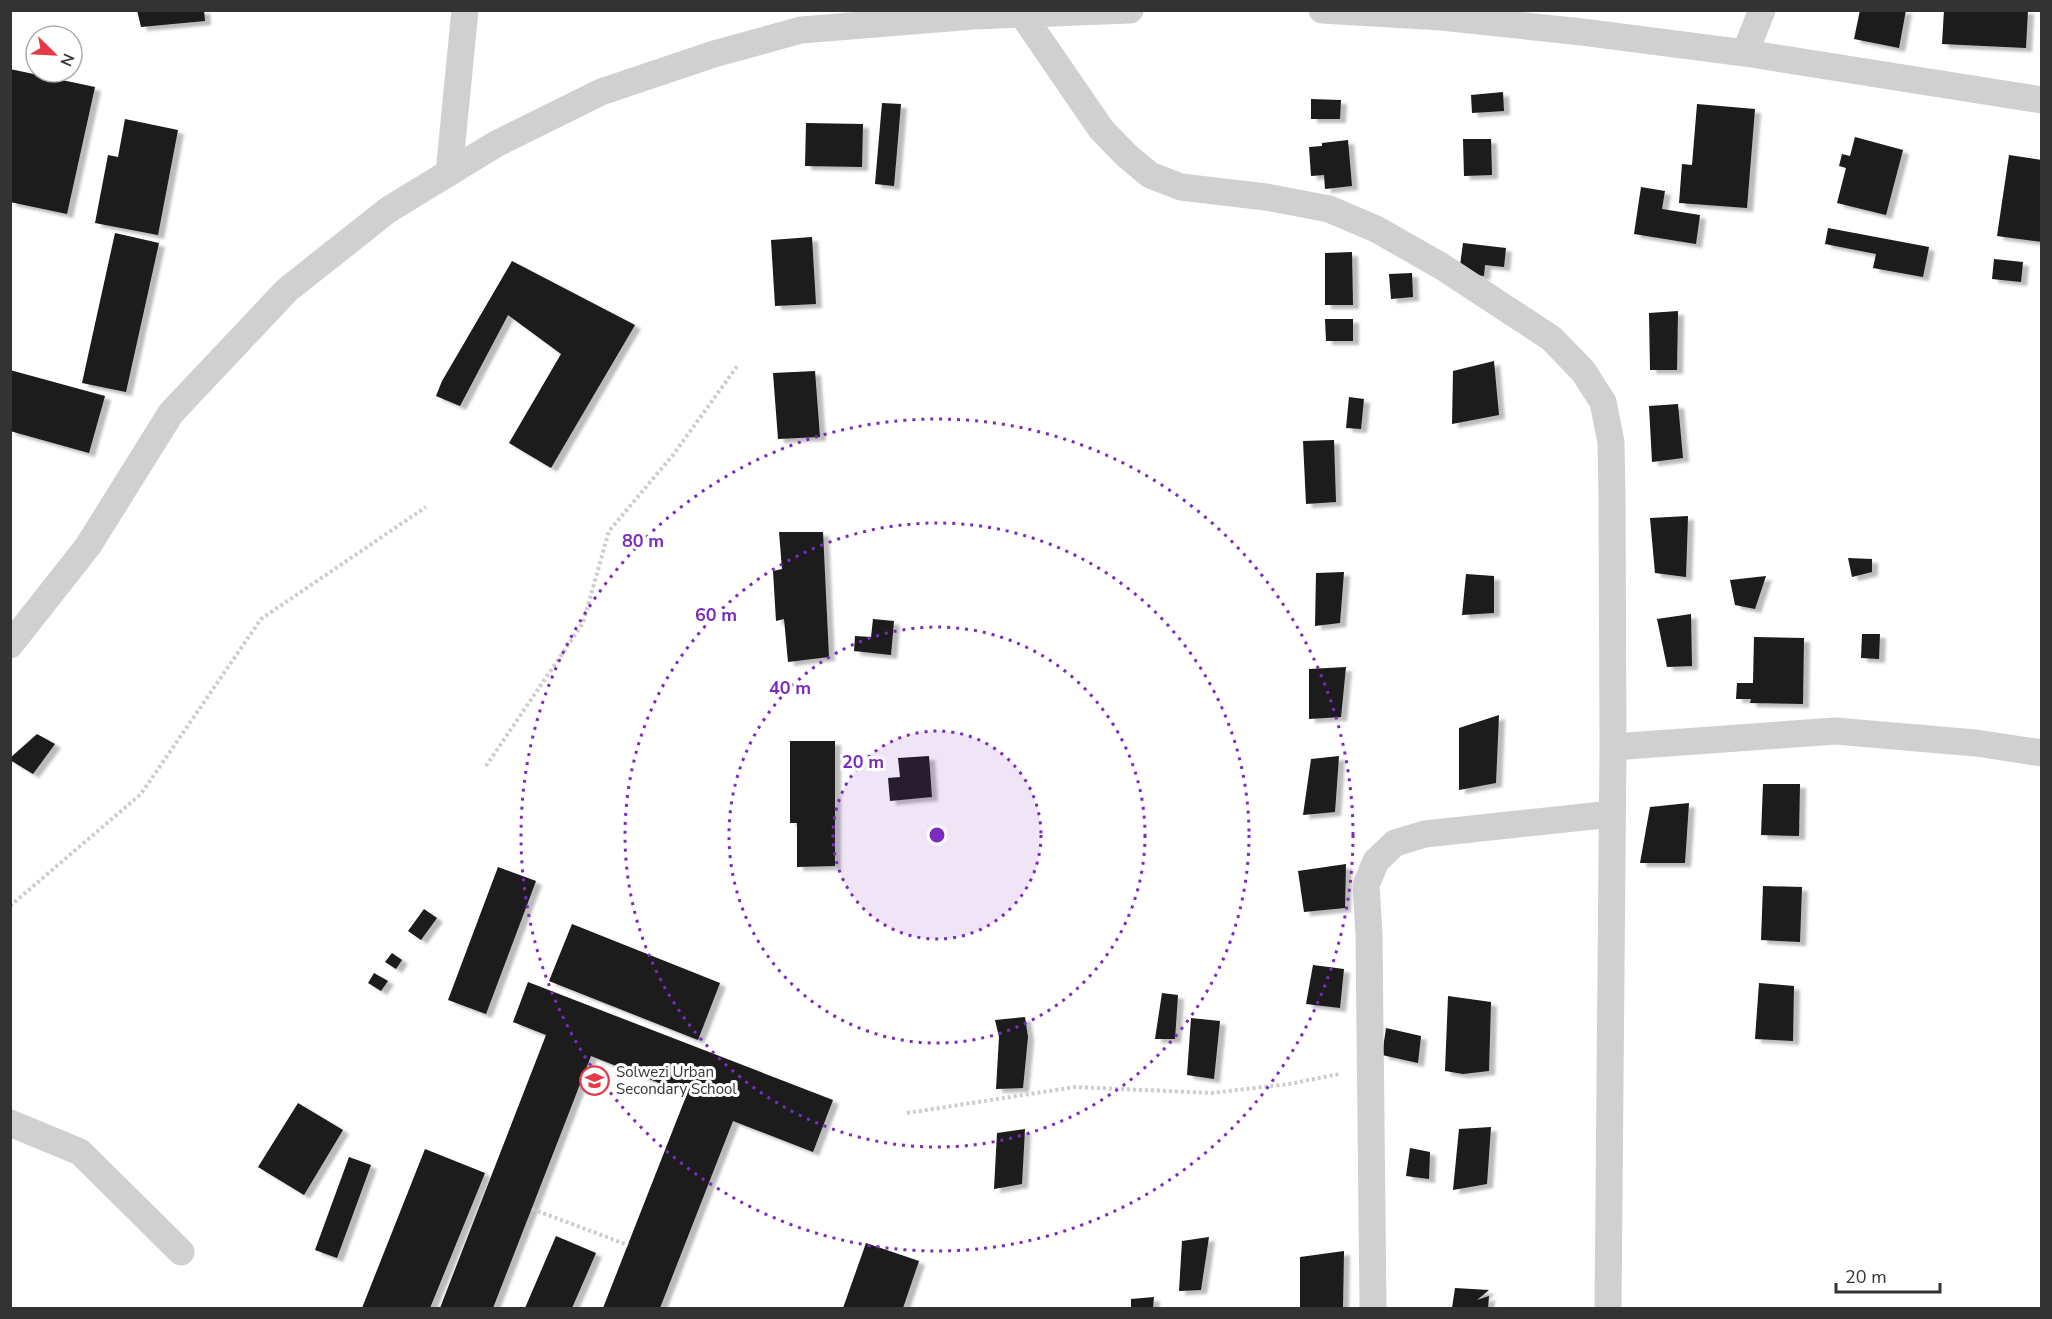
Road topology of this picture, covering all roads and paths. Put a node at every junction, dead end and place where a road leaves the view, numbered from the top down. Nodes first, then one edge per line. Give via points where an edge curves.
1 (465, 10) edge
2 (1130, 10) edge
3 (1322, 10) edge
4 (1762, 10) edge
5 (1022, 12) edge
6 (1745, 53) junction
7 (2042, 100) edge
8 (449, 173) junction
9 (738, 365) dead end
10 (426, 507) dead end
11 (10, 645) edge
12 (1613, 747) junction
13 (2042, 753) edge
14 (486, 766) dead end
15 (1612, 814) junction
16 (10, 906) edge
17 (1370, 1070) junction
18 (907, 1113) dead end
19 (10, 1123) edge
20 (532, 1209) dead end
21 (628, 1245) dead end
22 (181, 1252) dead end
23 (1373, 1308) edge
24 (1608, 1308) edge

1 - 8 street
2 - 5 street
3 - 6 street via 1441,17
4 - 6 street
5 - 8 street via 801,30 714,54 601,92 496,144
5 - 12 street via 1101,129 1150,175 1181,187 1329,209 1376,229 1551,338 1583,371 1603,402 1611,442
6 - 7 street
8 - 11 street via 388,210 287,290 171,413 88,546
9 - 14 path via 673,455 609,531 583,623
10 - 16 path via 261,619 141,794
12 - 13 street via 1835,731
12 - 15 street
15 - 17 street via 1425,834 1395,843 1376,861 1366,885
15 - 24 street
17 - 18 path via 1212,1093 1075,1087
17 - 23 street
19 - 22 street via 80,1152
20 - 21 path

